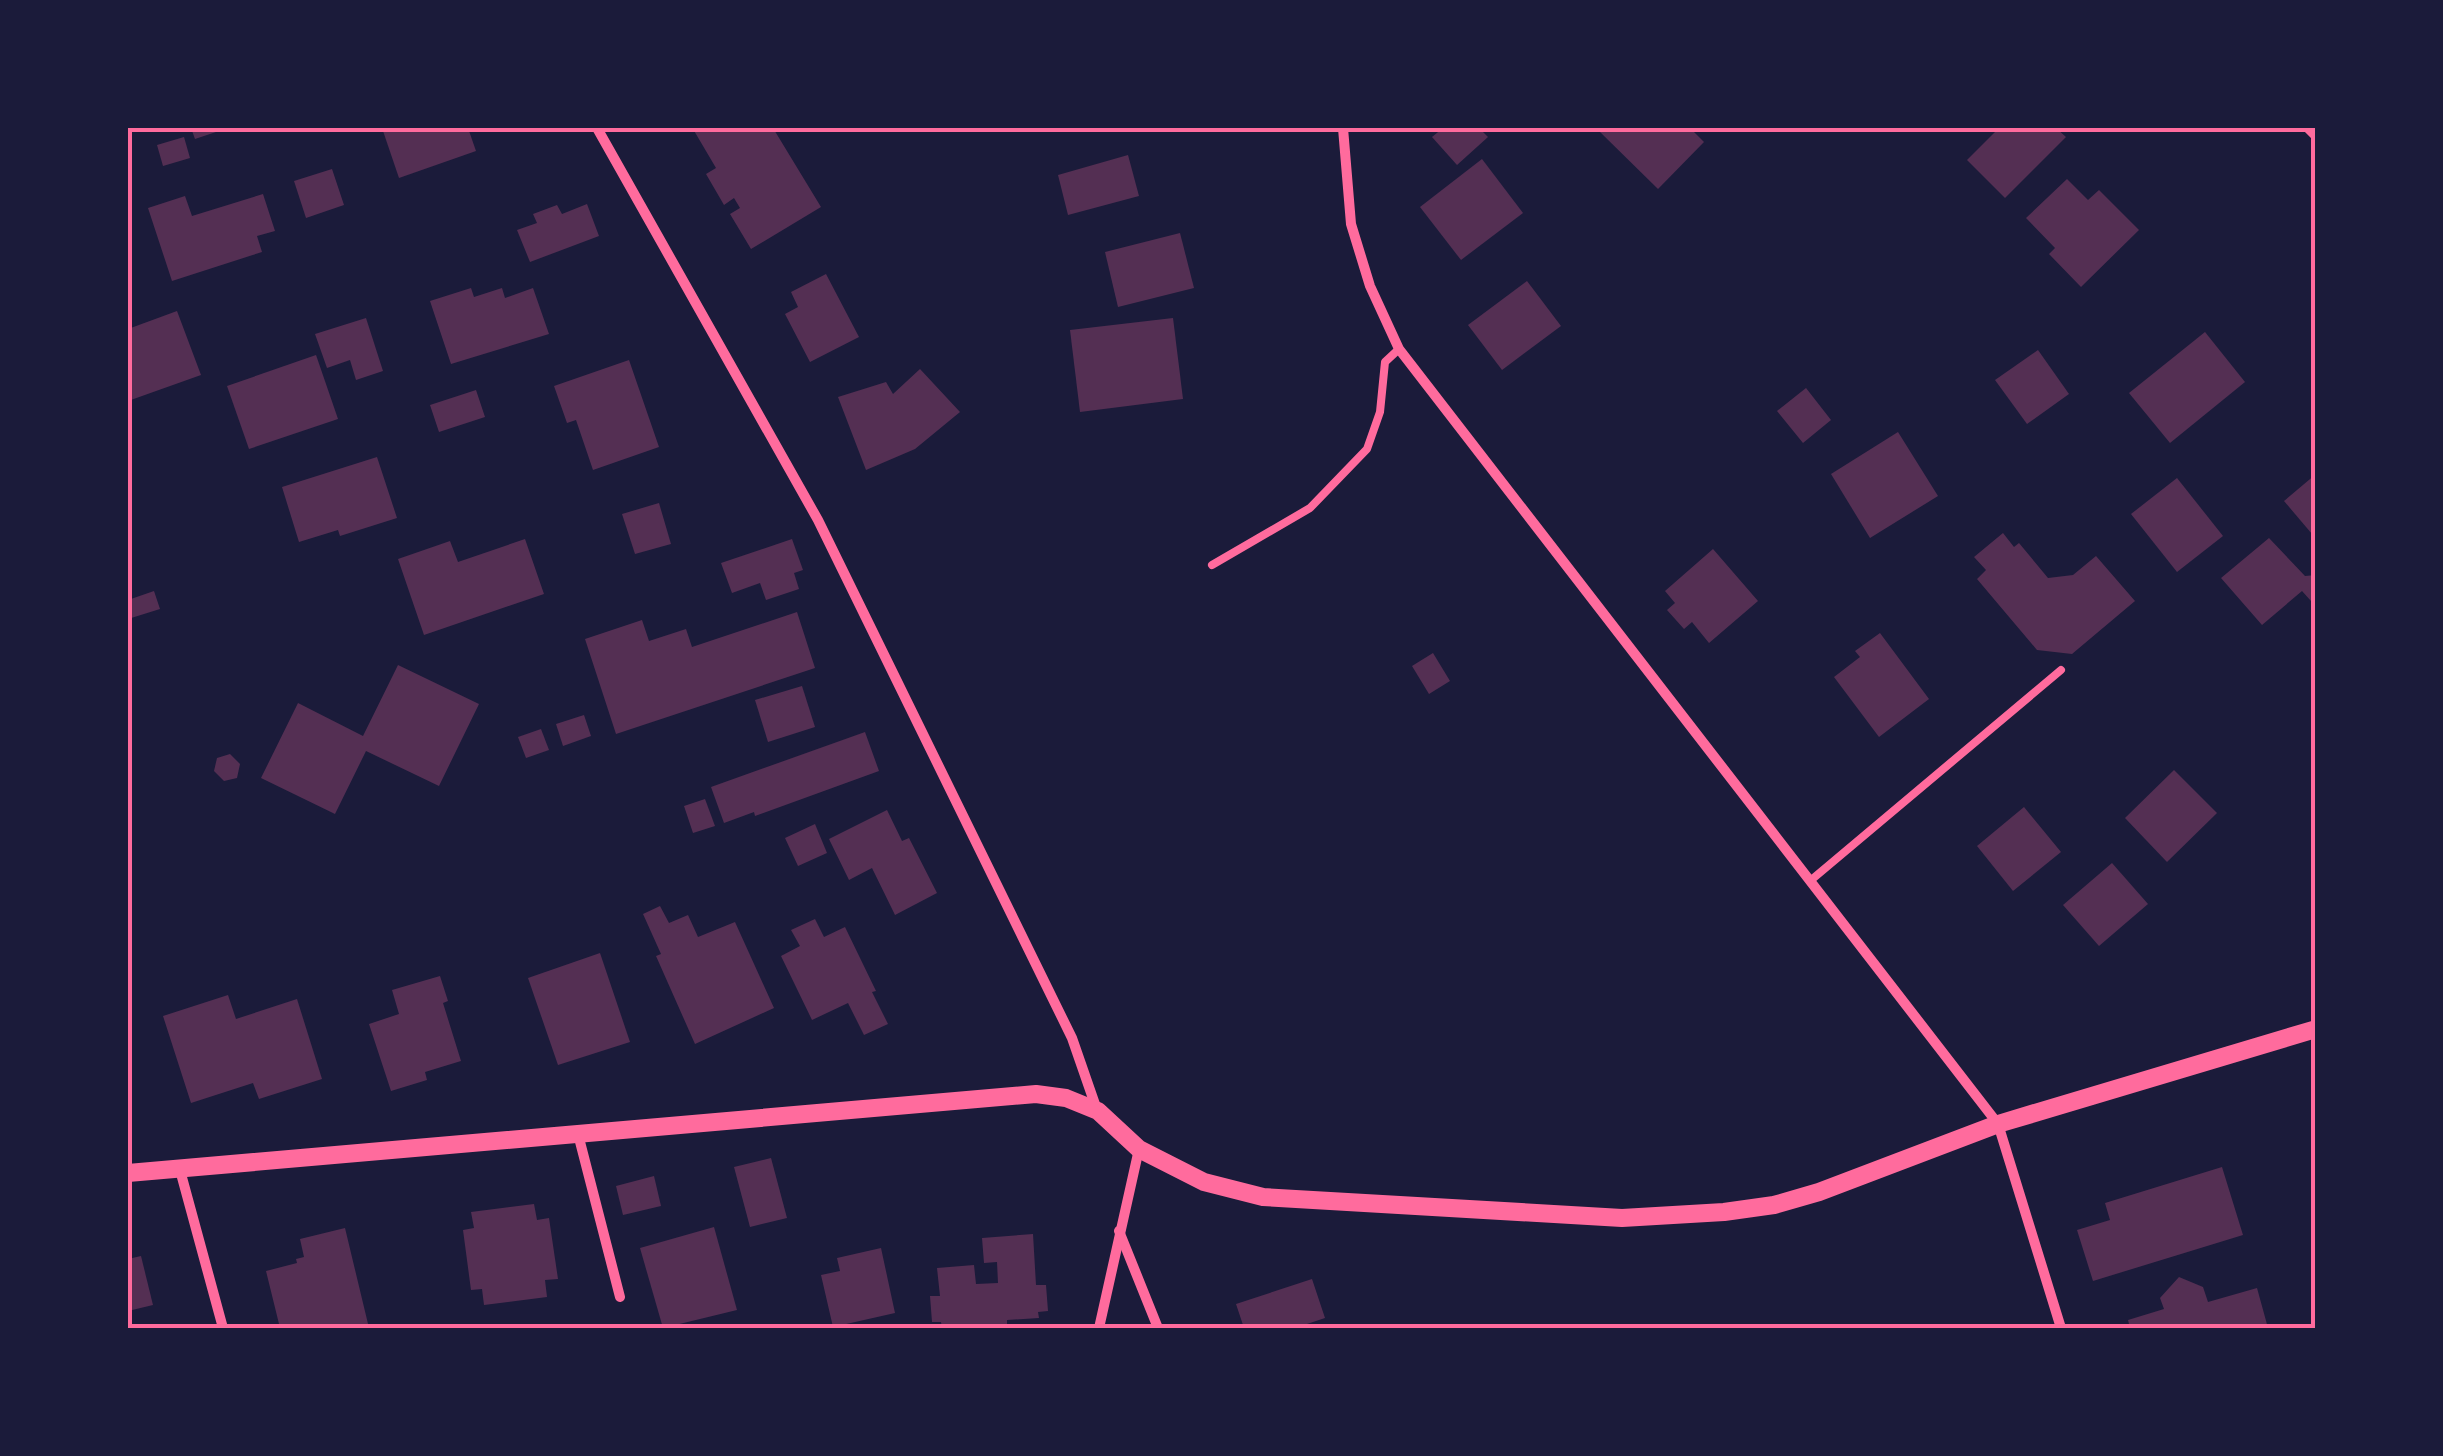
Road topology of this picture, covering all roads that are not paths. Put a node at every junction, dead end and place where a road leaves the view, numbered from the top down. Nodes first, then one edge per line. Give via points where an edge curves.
1 (597, 128) edge
2 (1343, 128) edge
3 (2308, 128) edge
4 (2316, 136) edge
5 (1400, 349) junction
6 (1212, 564) dead end
7 (2061, 670) dead end
8 (1810, 881) junction
9 (2316, 1029) edge
10 (1098, 1111) junction
11 (1998, 1124) junction
12 (578, 1134) junction
13 (1139, 1150) junction
14 (180, 1170) junction
15 (128, 1174) edge
16 (1119, 1230) junction
17 (620, 1297) dead end
18 (223, 1328) edge
19 (1099, 1328) edge
20 (1158, 1328) edge
21 (2060, 1328) edge

1 - 10 street via 818,520 1072,1038
2 - 5 street via 1352,224 1370,286
3 - 4 street
5 - 6 lane via 1384,362 1380,412 1367,449 1310,508
5 - 8 street
7 - 8 lane
8 - 11 street
9 - 11 street
10 - 12 street via 1036,1094
10 - 13 street
11 - 13 street via 1774,1205 1622,1218 1264,1198 1204,1182
11 - 21 street
12 - 14 street
12 - 17 street
13 - 16 street
14 - 15 street
14 - 18 street
16 - 19 street
16 - 20 street

